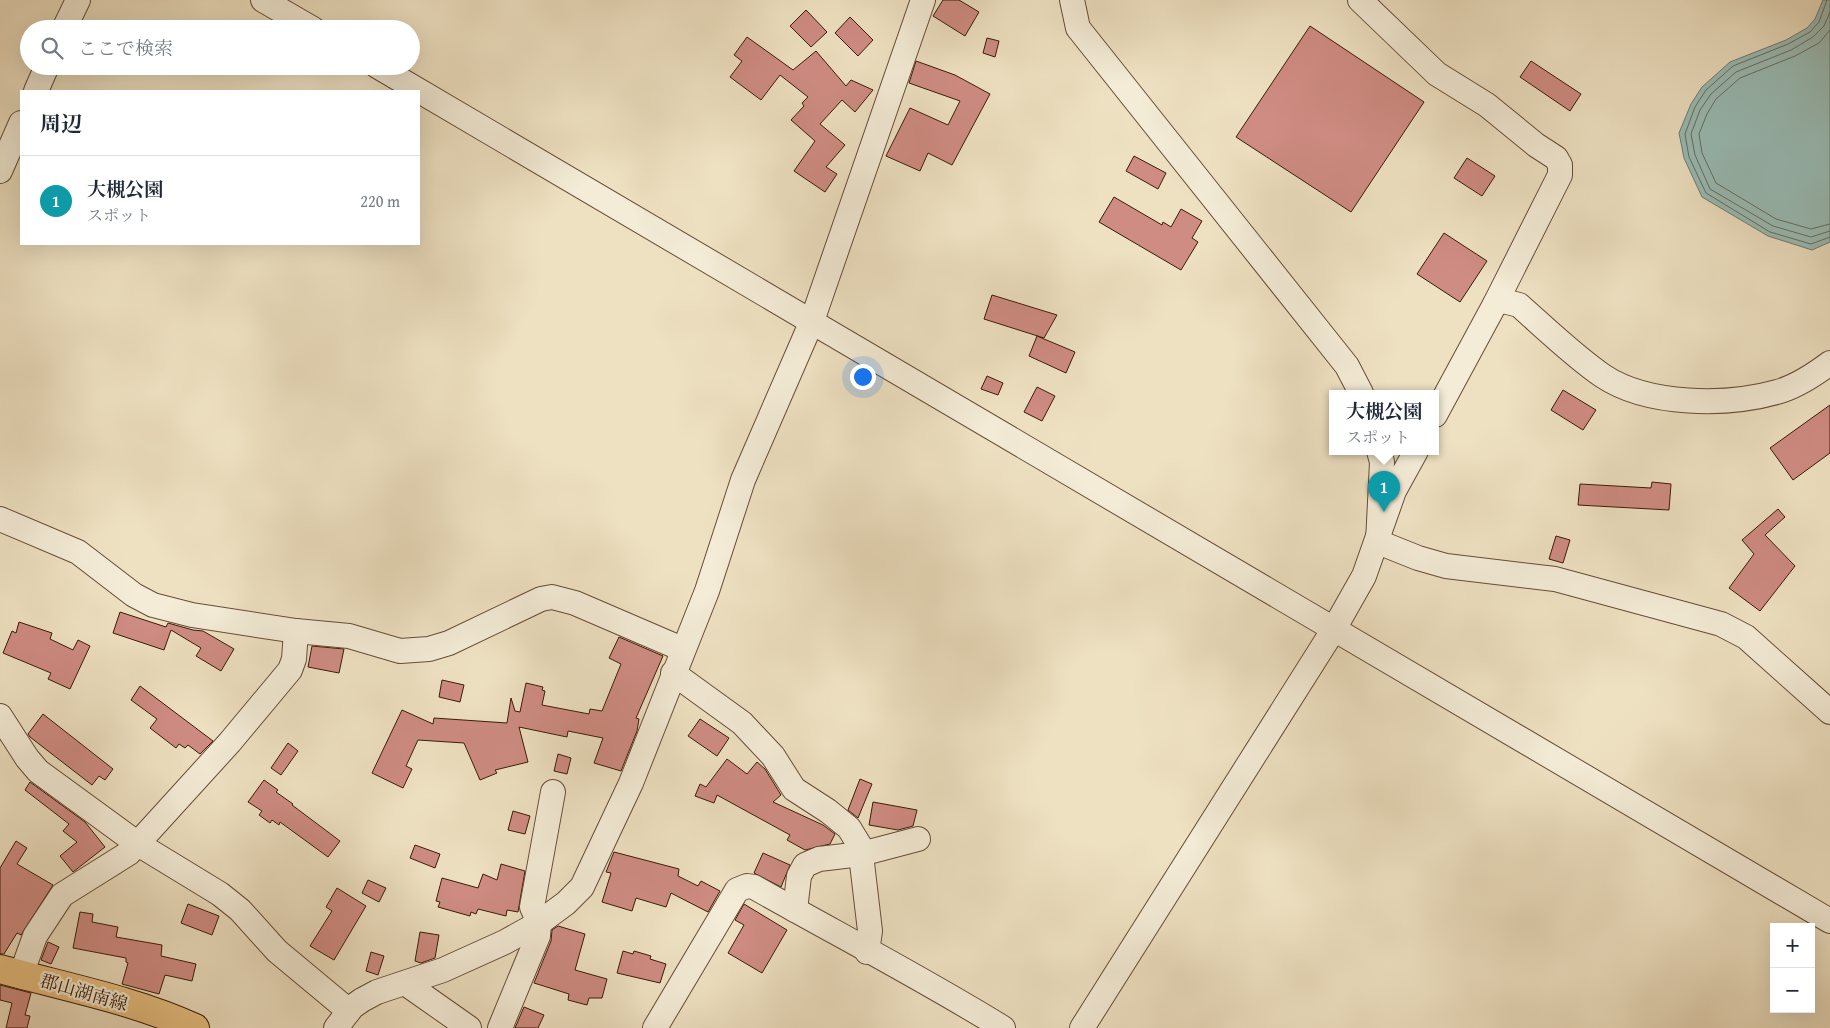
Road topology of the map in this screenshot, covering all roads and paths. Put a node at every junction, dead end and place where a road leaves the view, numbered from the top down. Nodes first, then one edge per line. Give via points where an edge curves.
1 (78, 0) edge
2 (264, 0) edge
3 (923, 0) edge
4 (1072, 0) edge
5 (1360, 0) edge
6 (68, 20) edge
7 (298, 20) edge
8 (43, 75) edge
9 (392, 75) edge
10 (36, 90) edge
11 (418, 90) edge
12 (420, 91) edge
13 (20, 125) edge
14 (0, 170) edge
15 (1495, 304) junction
16 (812, 321) junction
17 (1830, 363) edge
18 (1359, 390) edge
19 (1439, 408) edge
20 (1380, 455) edge
21 (1414, 455) edge
22 (0, 519) edge
23 (1378, 542) junction
24 (1334, 629) junction
25 (296, 631) junction
26 (682, 649) junction
27 (673, 673) junction
28 (1830, 712) edge
29 (0, 716) edge
30 (553, 792) dead end
31 (918, 840) dead end
32 (138, 844) junction
33 (861, 854) junction
34 (795, 910) junction
35 (1830, 921) edge
36 (539, 923) junction
37 (867, 952) junction
38 (10, 972) edge
39 (405, 983) junction
40 (343, 1020) edge
41 (195, 1028) edge
42 (469, 1028) edge
43 (500, 1028) edge
44 (655, 1028) edge
45 (1003, 1028) edge
46 (1082, 1028) edge

1 - 6 street
2 - 7 street
3 - 16 street
4 - 18 street via 1078,28 1347,366
5 - 15 street via 1437,74 1486,105 1556,158 1560,165 1560,175
8 - 10 street
9 - 11 street
12 - 16 street
13 - 14 street
15 - 17 street via 1503,301 1519,306 1604,377 1663,398 1716,401 1777,392 1812,377
15 - 19 street
16 - 24 street
16 - 26 street via 743,480 707,591
20 - 23 street
21 - 23 street via 1394,491
22 - 25 street via 78,552 134,595 153,605 192,615
23 - 24 street via 1364,576
23 - 28 street via 1446,566 1555,579 1721,624 1746,636
24 - 35 street
24 - 46 street
25 - 26 street via 349,636 400,651 421,650 449,643 552,597 575,603
25 - 32 street via 290,670
26 - 27 street
27 - 33 street via 742,723 773,756 794,789 843,821 860,846
27 - 36 street via 631,783 582,887
29 - 32 street via 38,771
30 - 36 street via 532,907
31 - 33 street
32 - 38 street via 122,858 62,895
32 - 40 street via 220,894 240,910
33 - 34 street via 825,857 805,865 799,876
33 - 37 street via 870,931
34 - 37 street
34 - 44 street via 754,887 737,890
36 - 39 street via 443,970
36 - 43 street via 538,936
37 - 45 street via 934,986
38 - 41 main road, 郡山湖南線 via 122,1003
39 - 40 street via 362,1000
39 - 42 street

